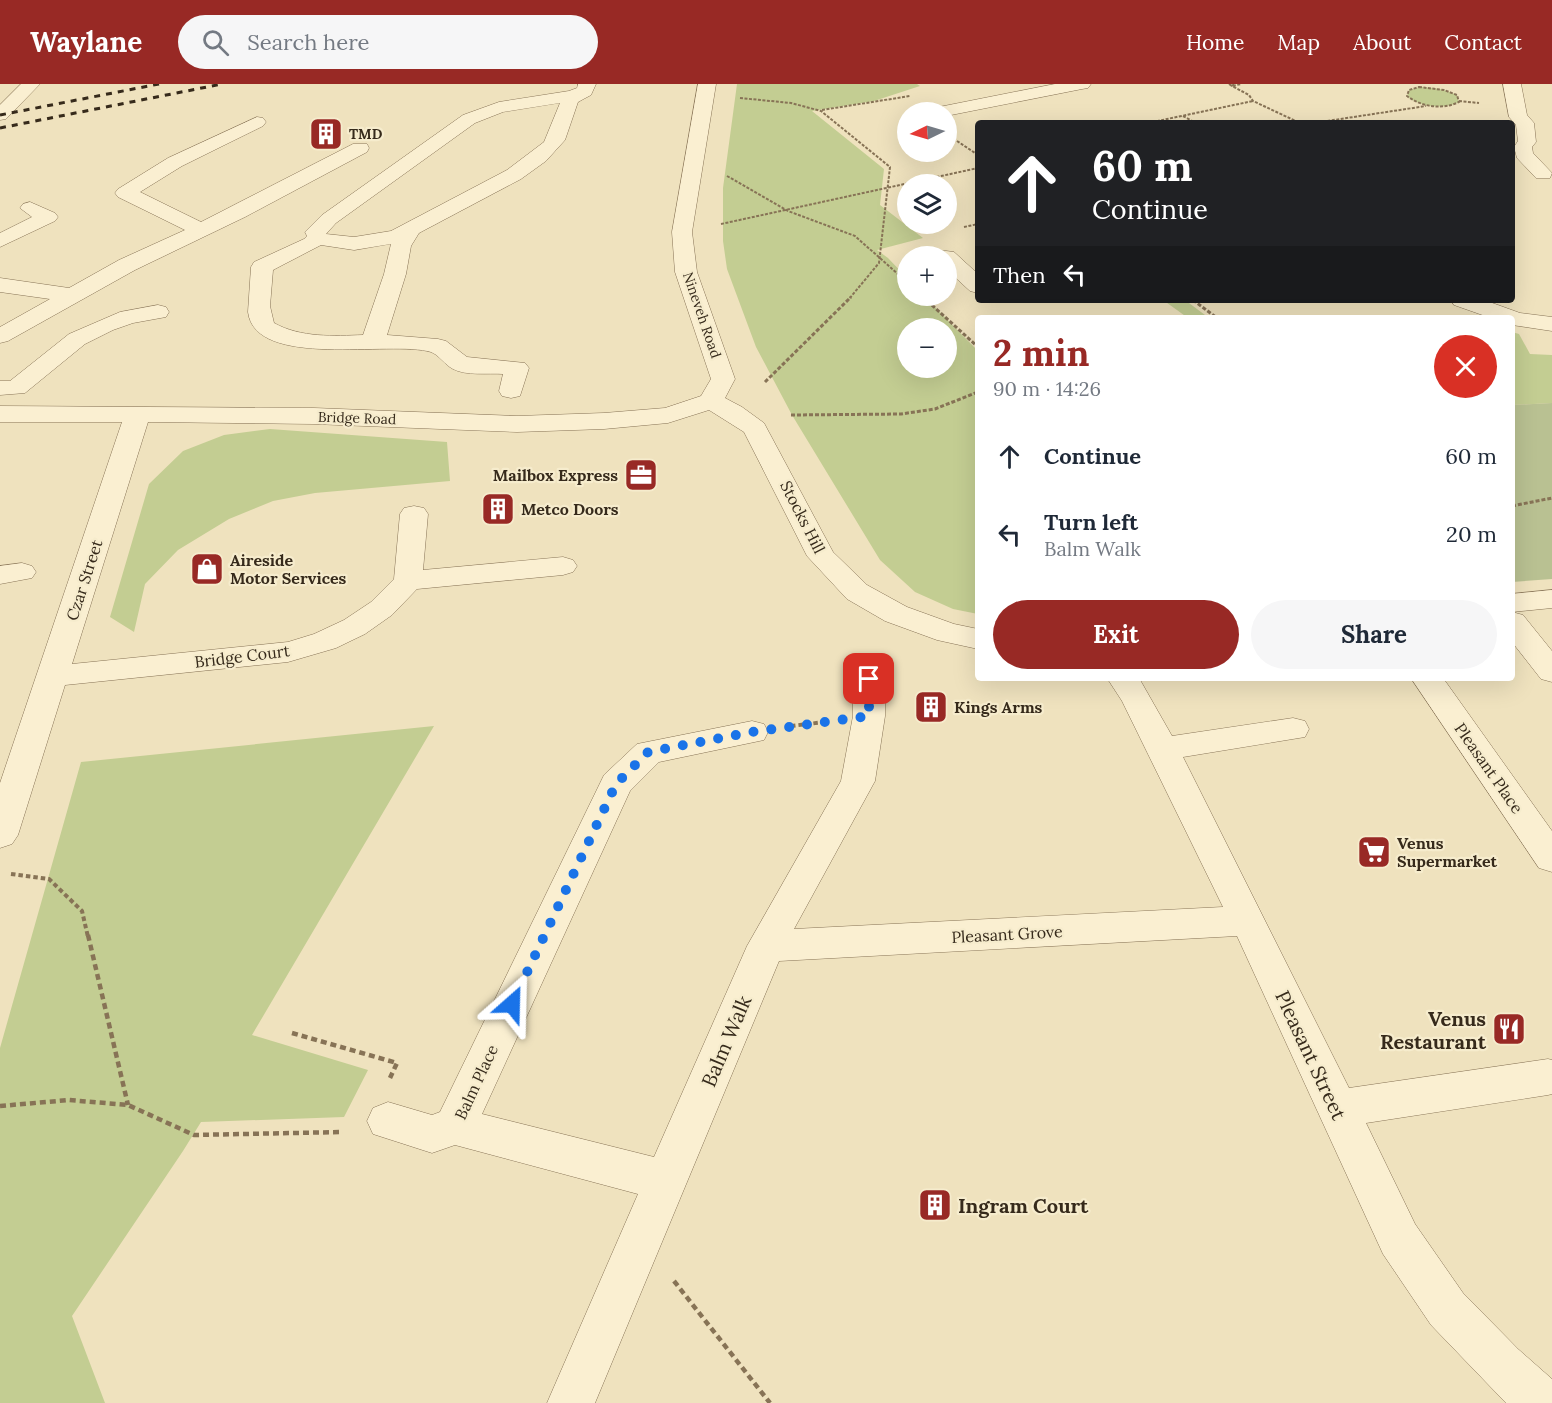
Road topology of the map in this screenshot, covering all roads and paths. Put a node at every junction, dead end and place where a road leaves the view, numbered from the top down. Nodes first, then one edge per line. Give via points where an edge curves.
1 (31, 84) edge
2 (1082, 84) edge
3 (1228, 84) edge
4 (1241, 84) edge
5 (1417, 84) edge
6 (1512, 84) edge
7 (1233, 85) edge
8 (1424, 87) junction
9 (580, 90) edge
10 (707, 90) edge
11 (912, 96) dead end
12 (1253, 101) junction
13 (1429, 105) junction
14 (957, 108) edge
15 (821, 111) junction
16 (0, 115) edge
17 (1182, 115) junction
18 (1161, 120) edge
19 (1191, 120) edge
20 (1294, 120) edge
21 (1333, 120) edge
22 (257, 122) dead end
23 (957, 141) edge
24 (360, 148) dead end
25 (975, 152) edge
26 (694, 156) junction
27 (975, 169) edge
28 (1547, 175) edge
29 (1520, 176) dead end
30 (885, 188) junction
31 (30, 208) dead end
32 (788, 211) junction
33 (201, 230) junction
34 (411, 230) junction
35 (682, 232) junction
36 (318, 238) junction
37 (0, 241) edge
38 (879, 256) junction
39 (957, 259) edge
40 (897, 273) edge
41 (975, 282) edge
42 (1, 287) edge
43 (71, 295) junction
44 (1197, 303) edge
45 (1471, 303) edge
46 (932, 306) edge
47 (158, 312) dead end
48 (1213, 315) edge
49 (1505, 315) edge
50 (1515, 319) edge
51 (1552, 324) edge
52 (0, 336) edge
53 (373, 341) junction
54 (975, 344) edge
55 (765, 381) dead end
56 (0, 388) edge
57 (512, 391) dead end
58 (975, 393) edge
59 (711, 401) junction
60 (0, 414) edge
61 (137, 416) junction
62 (783, 416) dead end
63 (1552, 498) edge
64 (1515, 505) edge
65 (414, 514) dead end
66 (563, 566) dead end
67 (408, 581) junction
68 (1552, 599) edge
69 (1515, 603) edge
70 (1515, 626) edge
71 (975, 638) edge
72 (1552, 672) edge
73 (53, 676) junction
74 (1125, 681) edge
75 (1429, 681) edge
76 (869, 698) joint
77 (1293, 729) dead end
78 (752, 732) joint
79 (15, 747) edge
80 (1161, 749) junction
81 (0, 835) edge
82 (1552, 858) edge
83 (0, 872) edge
84 (1248, 921) junction
85 (766, 946) junction
86 (292, 1033) dead end
87 (1548, 1077) dead end
88 (128, 1105) junction
89 (0, 1106) edge
90 (1336, 1109) junction
91 (380, 1119) junction
92 (455, 1126) junction
93 (667, 1181) junction
94 (642, 1240) junction
95 (571, 1403) edge
96 (770, 1403) edge
97 (1542, 1403) edge

1 - 16 street
2 - 14 street
3 - 7 path
4 - 7 path
5 - 8 path
6 - 28 street via 1518,117 1525,123 1524,154
7 - 12 path
8 - 13 path via 1408,90 1407,96
8 - 13 path via 1452,92 1459,99 1449,106
9 - 34 street via 567,104 563,126 551,145 496,185
9 - 36 street via 499,107 469,119 329,219 315,232
10 - 15 path
10 - 26 street, Nineveh Road
11 - 15 path
12 - 17 path
12 - 20 path
13 - 21 path
15 - 30 path via 890,167
17 - 18 path
17 - 19 path
22 - 33 street via 175,162 125,194
23 - 25 path
24 - 33 street
26 - 32 path
26 - 35 street, Nineveh Road
27 - 30 path
28 - 29 street
30 - 32 path
30 - 38 path
31 - 37 street via 48,217
32 - 35 path
32 - 38 path via 855,236
33 - 43 street
34 - 36 street via 372,242 333,243
34 - 53 street via 400,246
35 - 59 street, Nineveh Road via 686,272 723,379
36 - 53 street via 301,252 262,267 260,320 267,329 306,342
38 - 40 path
38 - 55 path via 879,265
39 - 41 street
42 - 43 street
43 - 52 street
44 - 48 path
45 - 49 street
46 - 54 path
47 - 56 street via 105,325 77,339 16,388
50 - 51 street
53 - 57 street via 438,346 461,364 517,368
58 - 62 path via 935,409 901,414
59 - 61 street, Bridge Road via 668,415 517,424 209,414
59 - 71 street, Stocks Hill via 755,428 821,556 857,592 896,614
60 - 61 street, Bridge Road
61 - 73 street, Czar Street
63 - 64 path
65 - 67 street
66 - 67 street
67 - 73 street, Bridge Court via 386,605 325,643 288,652
68 - 69 street
70 - 72 street
73 - 79 street, Czar Street
74 - 80 street, Pleasant Street
75 - 82 street, Pleasant Place
76 - 78 path
76 - 85 street, Balm Walk via 858,781
77 - 80 street
78 - 92 street, Balm Place via 648,752 616,784
79 - 81 street, Czar Street
80 - 84 street, Pleasant Street
83 - 88 path via 49,879 81,911
84 - 85 street, Pleasant Grove
84 - 90 street, Pleasant Street
85 - 93 street, Balm Walk
86 - 91 path via 397,1063
87 - 90 street
88 - 89 path via 69,1100
88 - 91 path via 194,1135 361,1132
90 - 97 street, Pleasant Street via 1399,1239 1441,1301 1501,1366
91 - 92 street, Balm Place via 432,1134
92 - 93 street, Balm Place
93 - 94 street, Balm Walk
94 - 95 street, Balm Walk
94 - 96 path

